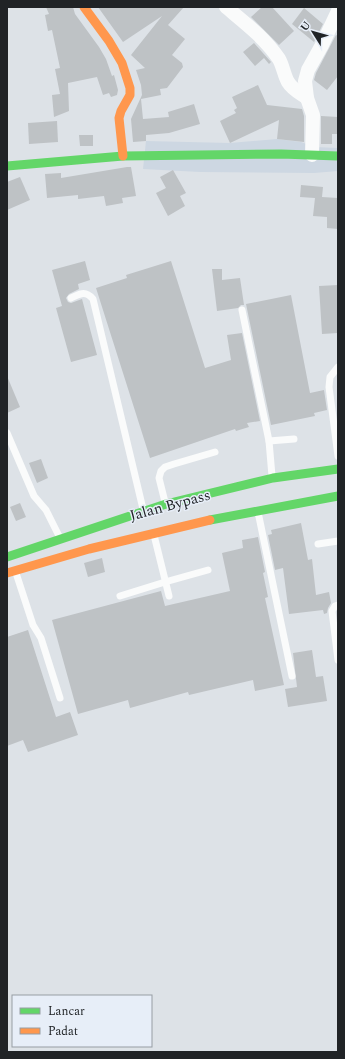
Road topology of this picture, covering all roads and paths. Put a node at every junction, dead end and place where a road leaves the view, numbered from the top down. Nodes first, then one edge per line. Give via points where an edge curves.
1 (84, 7) edge
2 (226, 7) edge
3 (338, 11) edge
4 (307, 98) junction
5 (312, 155) junction
6 (123, 156) junction
7 (338, 156) edge
8 (7, 166) edge
9 (71, 298) dead end
10 (242, 310) dead end
11 (338, 367) edge
12 (7, 433) edge
13 (294, 439) dead end
14 (269, 441) junction
15 (215, 452) dead end
16 (338, 456) edge
17 (338, 469) edge
18 (273, 478) junction
19 (338, 496) edge
20 (166, 504) junction
21 (257, 510) junction
22 (143, 511) junction
23 (153, 532) junction
24 (61, 540) junction
25 (338, 541) edge
26 (318, 544) dead end
27 (7, 557) edge
28 (208, 570) dead end
29 (11, 572) edge
30 (165, 582) junction
31 (120, 596) dead end
32 (169, 596) dead end
33 (338, 605) edge
34 (338, 660) edge
35 (292, 676) dead end
36 (60, 698) dead end

1 - 6 main road via 110,41 122,63 130,88 130,95 119,118
2 - 4 street via 265,42 280,60 288,82
3 - 4 street via 308,70 305,81
4 - 5 street via 313,115
5 - 6 main road
5 - 7 main road
6 - 8 main road
9 - 22 lane via 82,293 93,299
10 - 14 lane
11 - 16 lane via 330,377 329,387
12 - 24 lane via 34,496 46,510
13 - 14 lane
14 - 18 lane
15 - 20 lane via 165,467 161,471 159,478
17 - 18 main road, Jalan Bypass
18 - 20 main road, Jalan Bypass
19 - 21 main road, Jalan Bypass
20 - 22 main road, Jalan Bypass
21 - 23 main road, Jalan Bypass
21 - 35 lane
22 - 24 main road, Jalan Bypass
23 - 29 main road, Jalan Bypass
23 - 30 lane
24 - 27 main road, Jalan Bypass
25 - 26 lane
28 - 30 lane
29 - 36 lane via 41,638
30 - 31 lane via 151,590
30 - 32 lane
33 - 34 lane via 332,611

